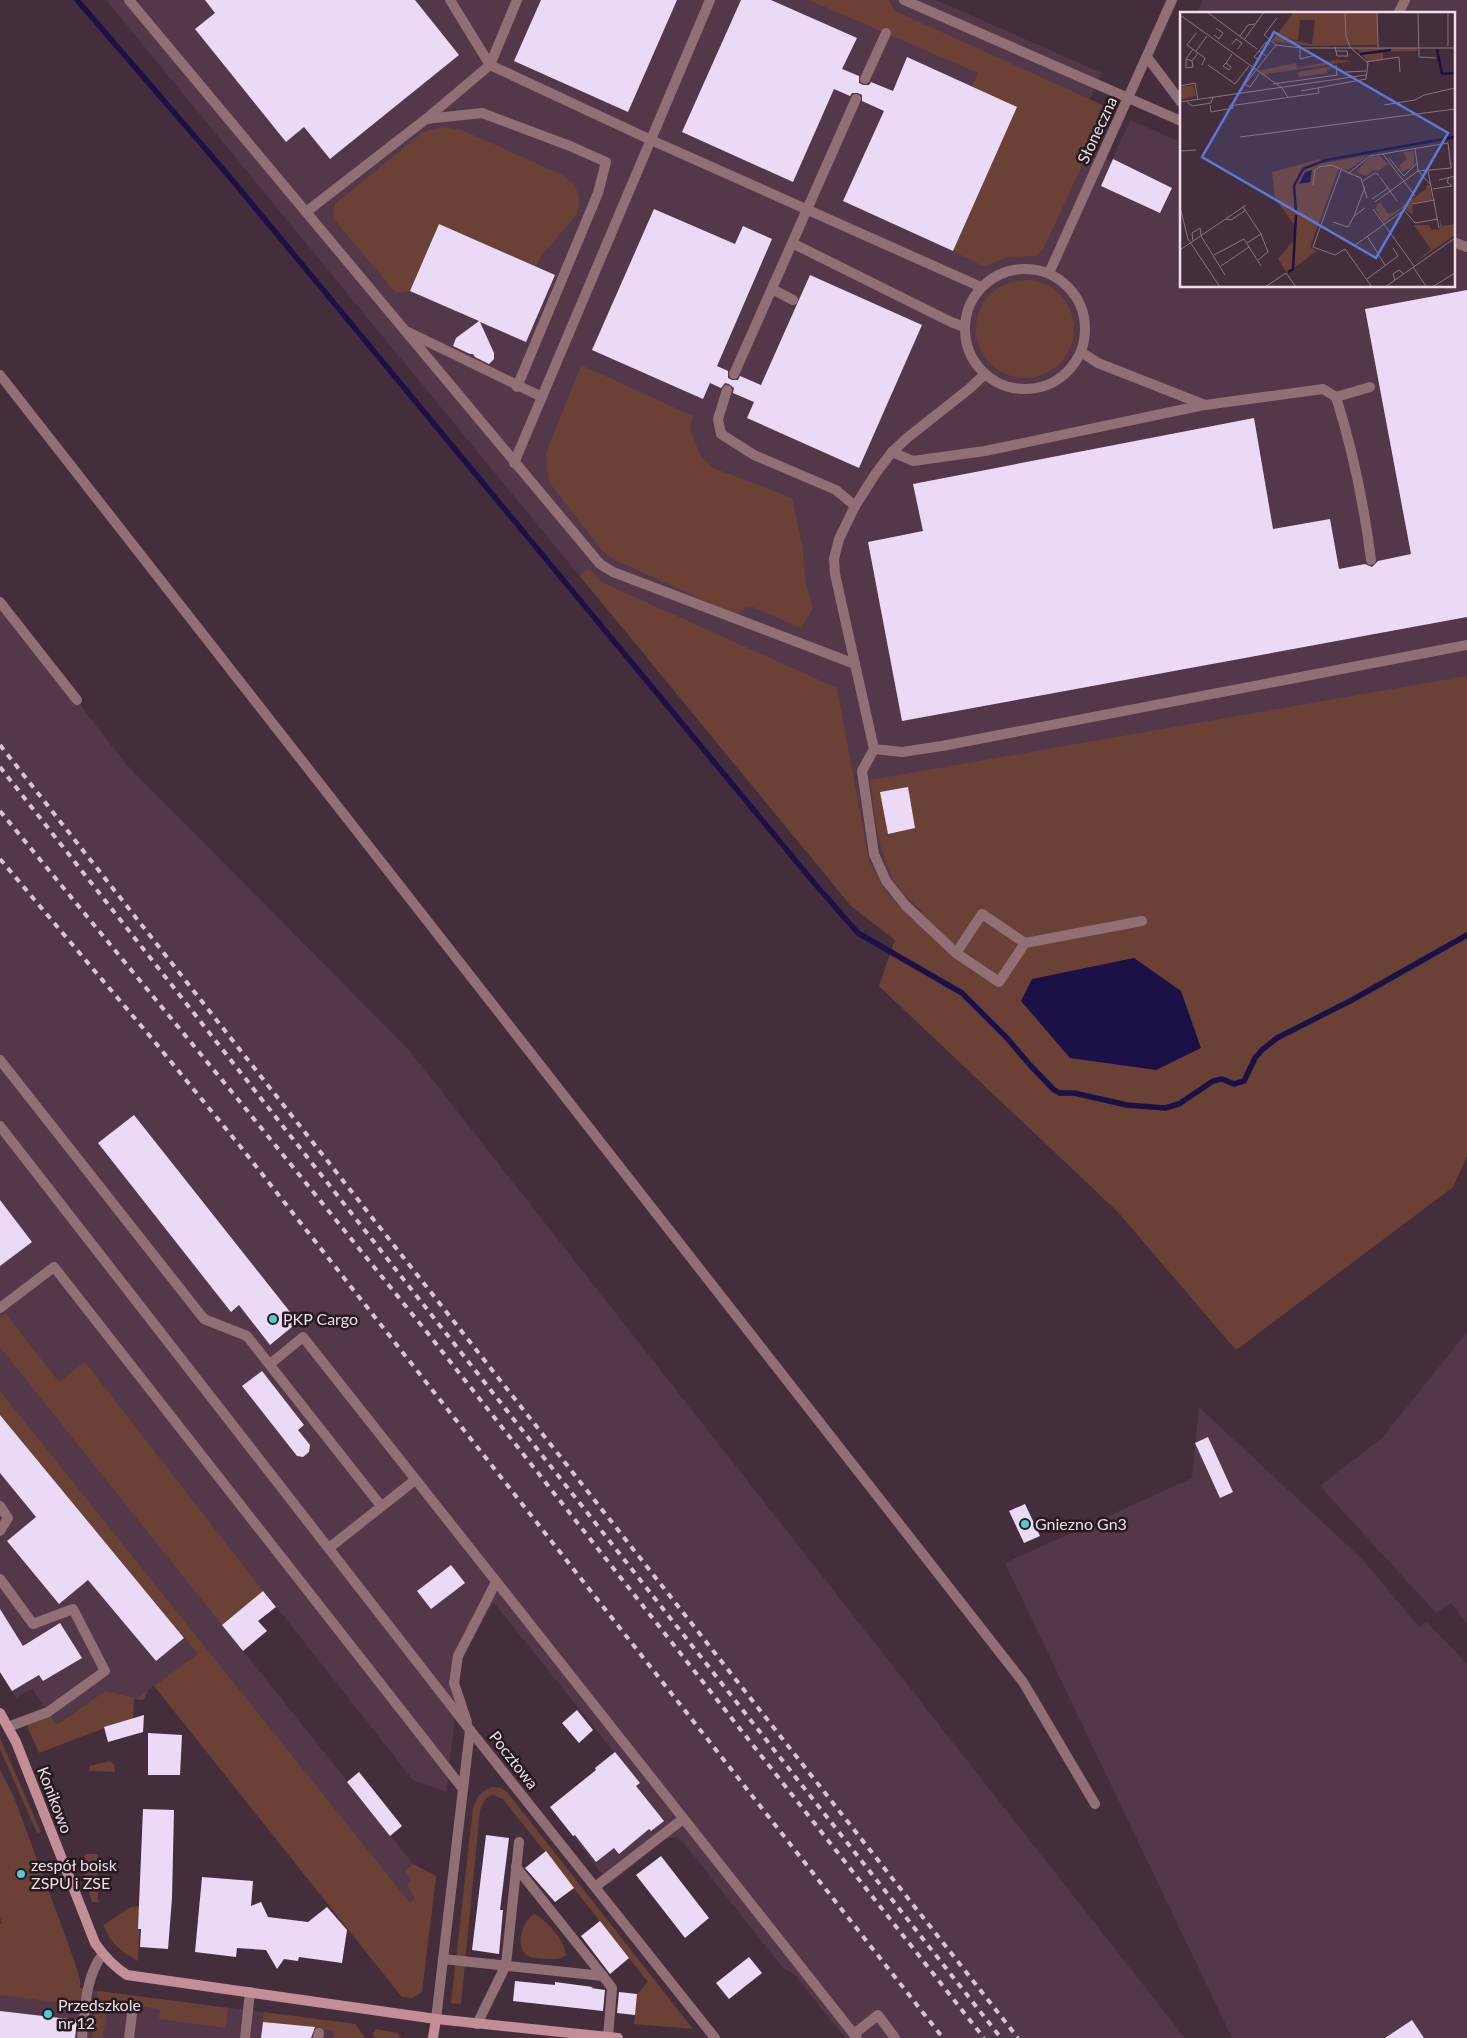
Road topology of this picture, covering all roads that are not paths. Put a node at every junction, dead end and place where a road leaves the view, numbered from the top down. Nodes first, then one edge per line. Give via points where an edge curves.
1 (129, 0) edge
2 (450, 0) edge
3 (517, 0) edge
4 (710, 0) edge
5 (904, 0) edge
6 (1172, 0) edge
7 (1405, 0) edge
8 (1399, 12) edge
9 (886, 33) dead end
10 (1147, 57) junction
11 (490, 65) junction
12 (865, 79) dead end
13 (1128, 98) junction
14 (856, 99) dead end
15 (1180, 101) edge
16 (426, 119) junction
17 (1180, 121) edge
18 (650, 140) junction
19 (808, 209) junction
20 (306, 212) junction
21 (1454, 242) edge
22 (792, 243) junction
23 (1467, 248) edge
24 (1049, 273) junction
25 (981, 287) junction
26 (772, 289) junction
27 (793, 300) dead end
28 (964, 327) junction
29 (404, 331) junction
30 (1081, 352) junction
31 (734, 374) dead end
32 (985, 374) junction
33 (0, 376) edge
34 (517, 387) junction
35 (1370, 388) dead end
36 (727, 390) dead end
37 (542, 397) junction
38 (1336, 397) junction
39 (1205, 405) junction
40 (892, 452) junction
41 (514, 463) junction
42 (855, 506) junction
43 (1371, 560) dead end
44 (0, 602) edge
45 (1467, 646) edge
46 (856, 664) junction
47 (77, 700) dead end
48 (874, 749) junction
49 (1142, 921) dead end
50 (1025, 943) junction
51 (956, 953) junction
52 (0, 1060) edge
53 (0, 1126) edge
54 (0, 1308) edge
55 (270, 1364) junction
56 (415, 1480) junction
57 (0, 1506) edge
58 (381, 1506) junction
59 (0, 1531) edge
60 (329, 1548) junction
61 (0, 1579) edge
62 (496, 1582) junction
63 (0, 1713) edge
64 (8, 1727) junction
65 (470, 1730) junction
66 (463, 1789) junction
67 (1095, 1804) dead end
68 (684, 1819) junction
69 (518, 1842) dead end
70 (516, 1867) junction
71 (595, 1888) junction
72 (103, 1954) junction
73 (443, 1959) junction
74 (506, 1965) junction
75 (603, 1976) junction
76 (250, 1992) junction
77 (133, 2006) dead end
78 (436, 2019) junction
79 (476, 2024) junction
80 (856, 2036) edge
81 (82, 2038) edge
82 (129, 2038) edge
83 (246, 2038) edge
84 (434, 2038) edge
85 (613, 2038) edge
86 (715, 2038) edge
87 (895, 2038) edge

1 - 20 street
2 - 11 street
3 - 11 street
4 - 18 street
5 - 13 street
6 - 10 street, Słoneczna
7 - 8 street
9 - 12 street
10 - 13 street, Słoneczna
10 - 15 street
11 - 16 street
11 - 18 street
13 - 17 street
13 - 24 street, Słoneczna
14 - 19 street
16 - 20 street
16 - 34 street via 482,113 606,162 598,193
18 - 19 street
18 - 37 street
19 - 22 street
19 - 25 street
20 - 29 street
21 - 23 street
22 - 26 street
22 - 28 street
24 - 25 street via 1020,269 992,278
24 - 30 street via 1075,294 1083,309 1086,326
25 - 28 street via 970,305
26 - 27 street
26 - 31 street
28 - 32 street via 970,354
29 - 34 street
29 - 41 street
30 - 32 street via 1068,372 1040,388 1006,387
30 - 39 street via 1098,363
32 - 40 street
33 - 67 street via 1023,1682
34 - 37 street
35 - 38 street
36 - 42 street via 718,419 721,434 754,456 836,490
37 - 41 street
38 - 39 street via 1323,389
38 - 43 street via 1357,473
39 - 40 street via 985,451 913,461
40 - 42 street
41 - 46 street via 588,551 613,572
42 - 46 street via 839,539 834,559
44 - 47 street
45 - 48 street via 942,746 902,752
46 - 48 street
48 - 51 street via 862,771 874,854 886,880 906,906
49 - 50 street
50 - 51 street via 982,914
50 - 51 street via 999,982
52 - 55 street via 204,1319 247,1336
53 - 60 street
54 - 66 street via 54,1267
55 - 56 street via 303,1337
55 - 58 street
56 - 58 street
56 - 62 street
57 - 59 street via 8,1518
58 - 60 street
60 - 65 street
61 - 64 street via 33,1624 73,1609 106,1671 48,1712
62 - 65 street via 458,1656 454,1683
62 - 68 street
63 - 64 street, Konikowo
64 - 72 street, Konikowo via 88,1928
65 - 66 street, Pocztowa
65 - 71 street, Pocztowa
66 - 73 street, Pocztowa
68 - 71 street
68 - 80 street
69 - 70 street
70 - 74 street
70 - 75 street
71 - 86 street, Pocztowa
72 - 76 street via 126,1974
72 - 81 street via 88,1989
73 - 74 street
73 - 78 street, Pocztowa
74 - 75 street
74 - 79 street
75 - 85 street via 612,1988
76 - 78 street
76 - 83 street
77 - 82 street
78 - 79 street
78 - 84 street
79 - 85 street
80 - 87 street via 878,2015

